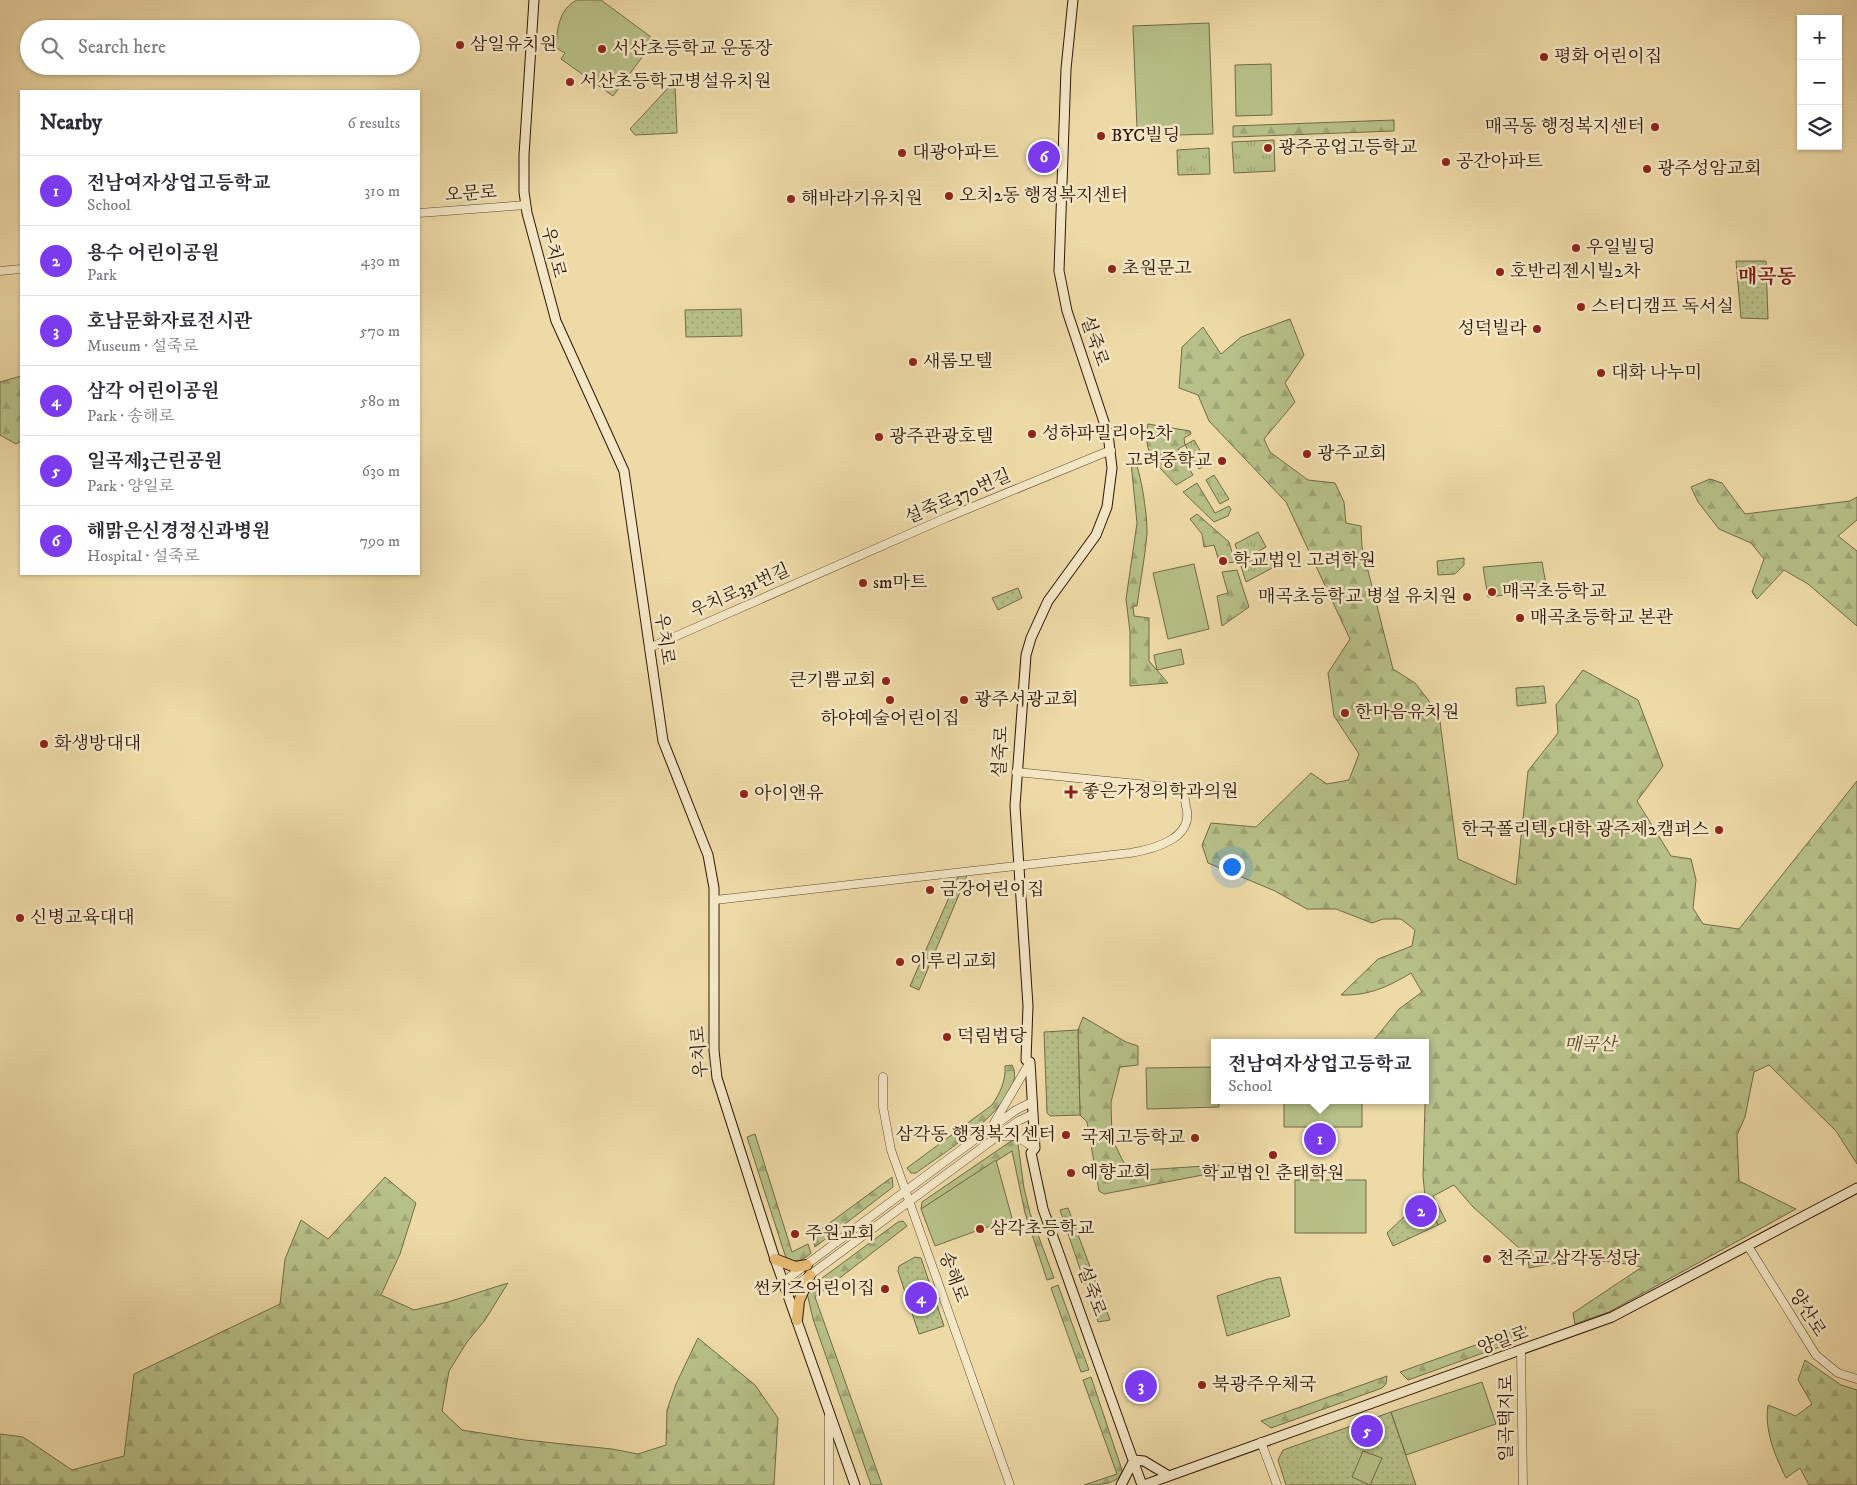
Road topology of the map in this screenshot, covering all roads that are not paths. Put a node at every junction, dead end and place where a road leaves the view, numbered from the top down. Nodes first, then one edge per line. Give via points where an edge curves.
1 (534, 0) edge
2 (1073, 0) edge
3 (526, 205) junction
4 (420, 213) edge
5 (20, 268) edge
6 (0, 271) edge
7 (1111, 450) junction
8 (816, 575) joint
9 (649, 648) junction
10 (1016, 772) junction
11 (1018, 865) junction
12 (715, 900) junction
13 (1030, 1062) junction
14 (883, 1077) dead end
15 (1032, 1102) junction
16 (1033, 1114) junction
17 (989, 1129) junction
18 (997, 1136) junction
19 (1035, 1148) junction
20 (1857, 1188) edge
21 (905, 1193) junction
22 (908, 1202) junction
23 (1748, 1246) junction
24 (775, 1259) junction
25 (808, 1270) junction
26 (783, 1282) junction
27 (787, 1292) junction
28 (797, 1320) junction
29 (1522, 1351) junction
30 (1857, 1379) edge
31 (829, 1411) junction
32 (1261, 1442) junction
33 (1134, 1460) junction
34 (1168, 1480) edge
35 (829, 1485) edge
36 (855, 1485) edge
37 (1010, 1485) edge
38 (1121, 1485) edge
39 (1143, 1485) edge
40 (1277, 1485) edge
41 (1522, 1485) edge

1 - 3 main road, 우치로 via 524,155
2 - 7 main road, 설죽로 via 1066,69 1059,271 1067,311 1098,400
3 - 4 street, 오문로
3 - 9 main road, 우치로 via 556,321 624,471
5 - 6 street
7 - 8 street, 설죽로370번길
7 - 10 main road, 설죽로 via 1110,490 1102,520 1090,543 1048,601 1028,647
8 - 9 street, 우치로331번길
9 - 12 main road, 우치로 via 665,750 711,864
10 - 11 main road, 설죽로
10 - 11 street via 1179,788 1189,815 1181,833 1171,841 1145,851
11 - 12 street
11 - 13 main road, 설죽로 via 1028,1008 1026,1060
12 - 24 main road, 우치로 via 716,1070
13 - 15 main road, 설죽로
13 - 17 street
14 - 21 street, 송해로 via 886,1132
15 - 16 main road, 설죽로
15 - 17 street
16 - 18 street
16 - 19 main road, 설죽로
17 - 21 street
18 - 19 street via 1015,1136
18 - 22 street
19 - 33 main road, 설죽로 via 1031,1153 1043,1209
20 - 23 main road, 양일로
21 - 22 street, 송해로
21 - 25 street
22 - 25 street
22 - 37 street, 송해로
23 - 29 main road, 양일로 via 1612,1317
23 - 30 street, 양산로 via 1816,1356 1838,1372
24 - 25 main road
24 - 26 main road, 우치로
25 - 26 street
25 - 27 street
25 - 28 main road
26 - 27 main road, 우치로
27 - 28 main road, 우치로
28 - 31 main road, 우치로
29 - 32 main road, 양일로
29 - 41 street, 일곡택지로
31 - 35 street
31 - 36 main road, 우치로
32 - 34 main road, 양일로
32 - 40 street
33 - 34 main road via 1144,1462
33 - 38 main road
33 - 39 main road, 설죽로
34 - 39 main road, 양일로

